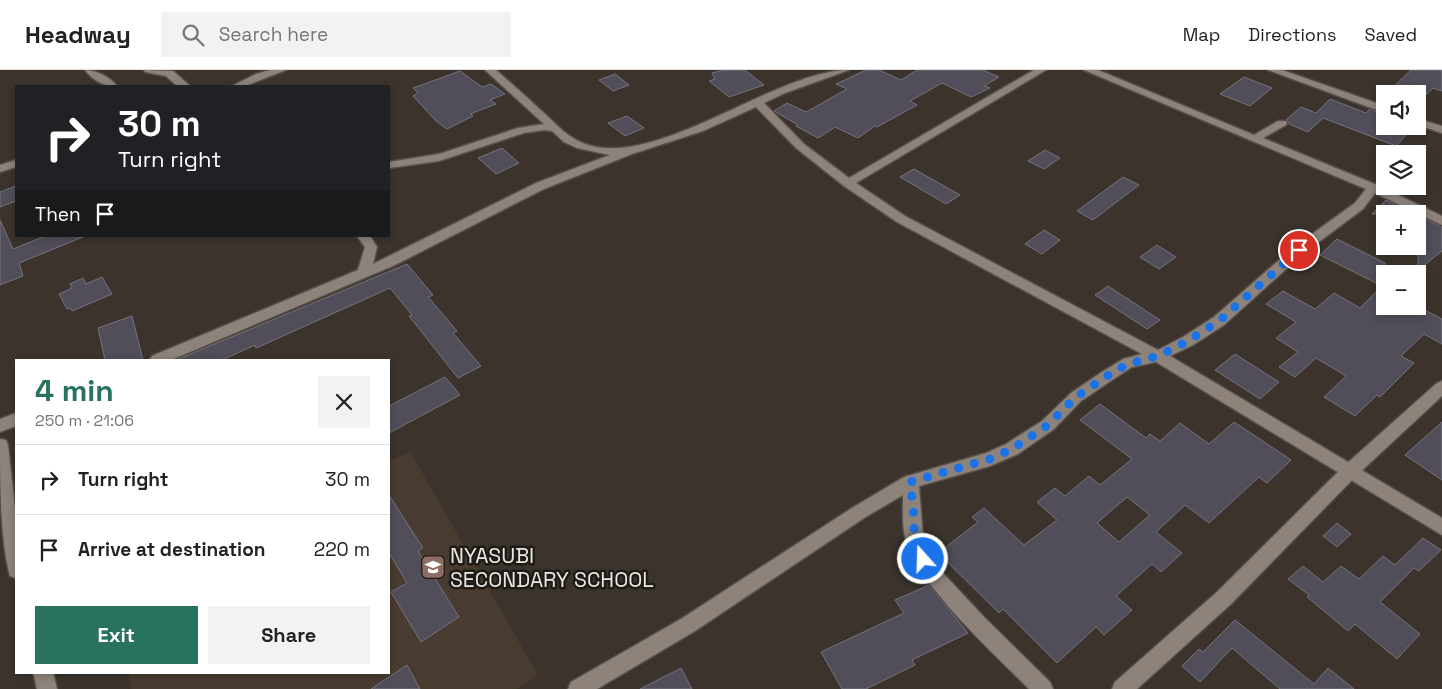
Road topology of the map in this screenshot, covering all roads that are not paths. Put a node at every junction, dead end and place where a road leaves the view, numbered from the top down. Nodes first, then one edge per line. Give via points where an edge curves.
1 (90, 70) edge
2 (148, 70) edge
3 (281, 70) edge
4 (490, 70) edge
5 (844, 70) edge
6 (1042, 70) edge
7 (1089, 70) edge
8 (1272, 70) edge
9 (111, 85) edge
10 (184, 85) edge
11 (240, 85) edge
12 (757, 102) junction
13 (1376, 107) edge
14 (1282, 123) dead end
15 (1426, 125) edge
16 (555, 128) junction
17 (1442, 130) edge
18 (1256, 139) junction
19 (628, 152) junction
20 (15, 163) edge
21 (390, 165) edge
22 (0, 169) edge
23 (848, 182) junction
24 (1373, 188) junction
25 (1376, 188) edge
26 (1398, 195) edge
27 (1442, 221) edge
28 (364, 237) edge
29 (364, 272) junction
30 (1158, 356) junction
31 (160, 359) edge
32 (1442, 387) edge
33 (15, 419) edge
34 (0, 426) edge
35 (0, 446) edge
36 (1350, 471) junction
37 (910, 482) junction
38 (1442, 527) edge
39 (15, 566) edge
40 (43, 674) edge
41 (47, 689) edge
42 (578, 689) edge
43 (1043, 689) edge
44 (1122, 689) edge

1 - 9 street via 94,76
2 - 10 street via 169,73
3 - 11 street
4 - 16 street
5 - 12 street
6 - 23 street
7 - 18 street
8 - 13 street
12 - 19 street via 699,129
12 - 23 street via 800,146
14 - 18 street
15 - 17 street
16 - 19 street via 574,144
16 - 21 street via 536,127 426,161
18 - 24 street
19 - 29 street via 540,186
20 - 22 street
23 - 30 street via 941,241
24 - 25 street
24 - 30 street via 1359,206 1299,250 1219,321
26 - 27 street
28 - 29 street via 371,247
29 - 31 street
30 - 36 street
30 - 37 street via 1128,364 1107,376 1076,397 1048,425 1012,449 990,459
32 - 36 street
33 - 34 street
35 - 39 street
36 - 38 street
36 - 44 street via 1224,598
37 - 42 street via 688,626
37 - 43 street via 914,537 923,559 977,623
40 - 41 street

